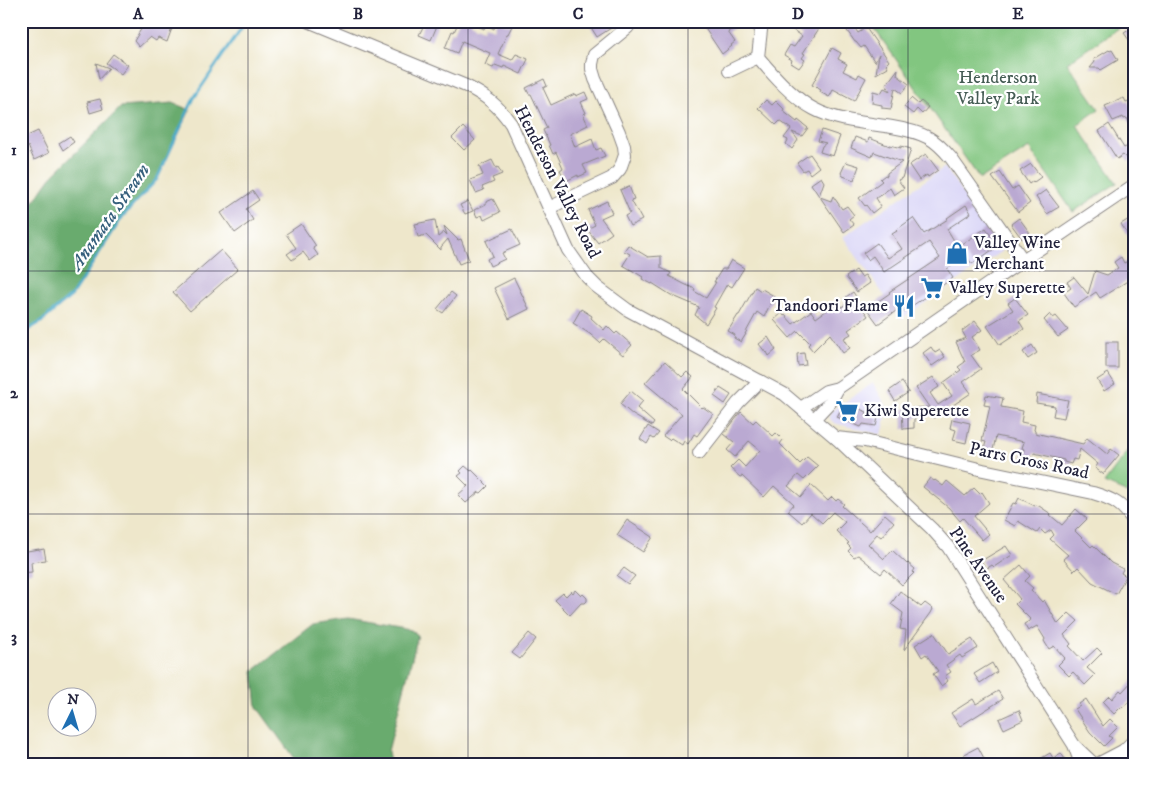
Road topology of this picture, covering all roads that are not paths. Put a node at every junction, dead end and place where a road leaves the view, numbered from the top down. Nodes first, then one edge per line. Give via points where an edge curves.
1 (308, 21) edge
2 (762, 21) edge
3 (628, 27) dead end
4 (758, 57) junction
5 (730, 71) dead end
6 (1134, 185) edge
7 (549, 208) junction
8 (1023, 260) junction
9 (760, 381) junction
10 (838, 388) junction
11 (801, 408) junction
12 (814, 419) junction
13 (836, 438) junction
14 (906, 452) junction
15 (699, 453) dead end
16 (857, 459) junction
17 (1134, 522) edge
18 (1074, 745) junction
19 (1126, 753) edge
20 (1081, 764) edge
21 (1094, 764) edge
22 (1102, 764) edge

1 - 7 street, Henderson Valley Road via 466,86 494,103 511,124
2 - 4 street
3 - 7 street via 594,55 592,64 595,79 624,146 620,170 612,178
4 - 5 street
4 - 8 street via 790,91 813,109 832,116 916,132 941,147
6 - 8 street
7 - 9 street, Henderson Valley Road via 568,250 597,287 628,310
8 - 10 street
9 - 11 street, Henderson Valley Road
9 - 15 street
10 - 11 street
10 - 12 street
11 - 12 street, Pine Avenue
12 - 13 street, Pine Avenue
13 - 14 street, Parrs Cross Road via 864,441
13 - 16 street, Pine Avenue
14 - 16 street, Parrs Cross Road via 869,450
14 - 17 street, Parrs Cross Road via 1101,495 1123,507
16 - 18 street, Pine Avenue via 948,547
18 - 20 street, Pine Avenue
18 - 21 street, Pine Avenue
19 - 22 main road

